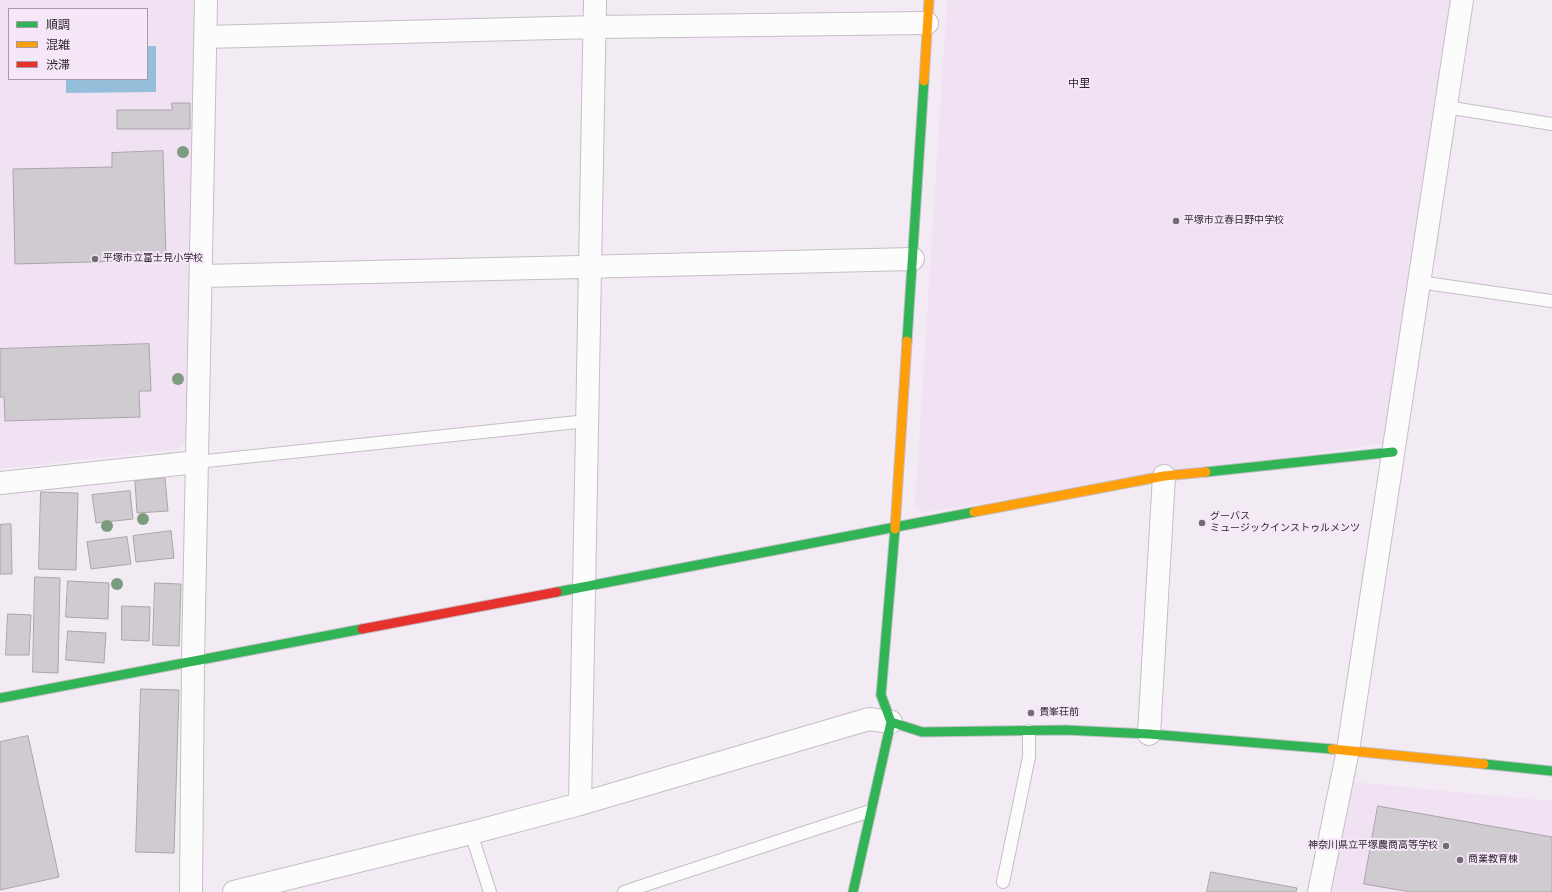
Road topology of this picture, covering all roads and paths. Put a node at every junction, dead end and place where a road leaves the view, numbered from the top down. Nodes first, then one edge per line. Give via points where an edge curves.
1 (206, 0) edge
2 (595, 0) edge
3 (929, 0) edge
4 (1462, 0) edge
5 (927, 23) junction
6 (594, 27) junction
7 (206, 37) junction
8 (1446, 107) junction
9 (1552, 124) edge
10 (913, 259) junction
11 (590, 267) junction
12 (202, 276) junction
13 (1419, 282) junction
14 (1552, 301) edge
15 (587, 421) junction
16 (1393, 452) junction
17 (197, 462) junction
18 (1164, 476) junction
19 (0, 483) edge
20 (896, 527) junction
21 (584, 585) junction
22 (194, 661) junction
23 (0, 698) edge
24 (891, 722) junction
25 (1029, 731) junction
26 (1149, 734) junction
27 (1348, 750) junction
28 (1552, 771) edge
29 (580, 804) junction
30 (870, 811) junction
31 (471, 833) junction
32 (1003, 882) dead end
33 (191, 892) edge
34 (234, 892) edge
35 (490, 892) edge
36 (624, 892) edge
37 (853, 892) edge
38 (1319, 892) edge

1 - 7 street
2 - 6 street
3 - 5 street
4 - 8 street
5 - 6 street
5 - 10 street
6 - 7 street
6 - 11 street
7 - 12 street
8 - 9 lane
8 - 13 street
10 - 11 street
10 - 20 street
11 - 12 street
11 - 15 street
12 - 17 street
13 - 14 lane
13 - 16 street
15 - 17 lane
15 - 21 street
16 - 18 street
16 - 27 street
17 - 19 street
17 - 22 street
18 - 20 street
18 - 26 street
20 - 21 street
20 - 24 street via 881,695
21 - 22 street
21 - 29 street
22 - 23 street
22 - 33 street
24 - 25 street via 922,732
24 - 29 street via 869,719
24 - 30 street
25 - 26 street
25 - 32 lane via 1029,757
26 - 27 street
27 - 28 street
27 - 38 street
29 - 31 street
30 - 36 lane
30 - 37 street
31 - 34 street
31 - 35 lane

